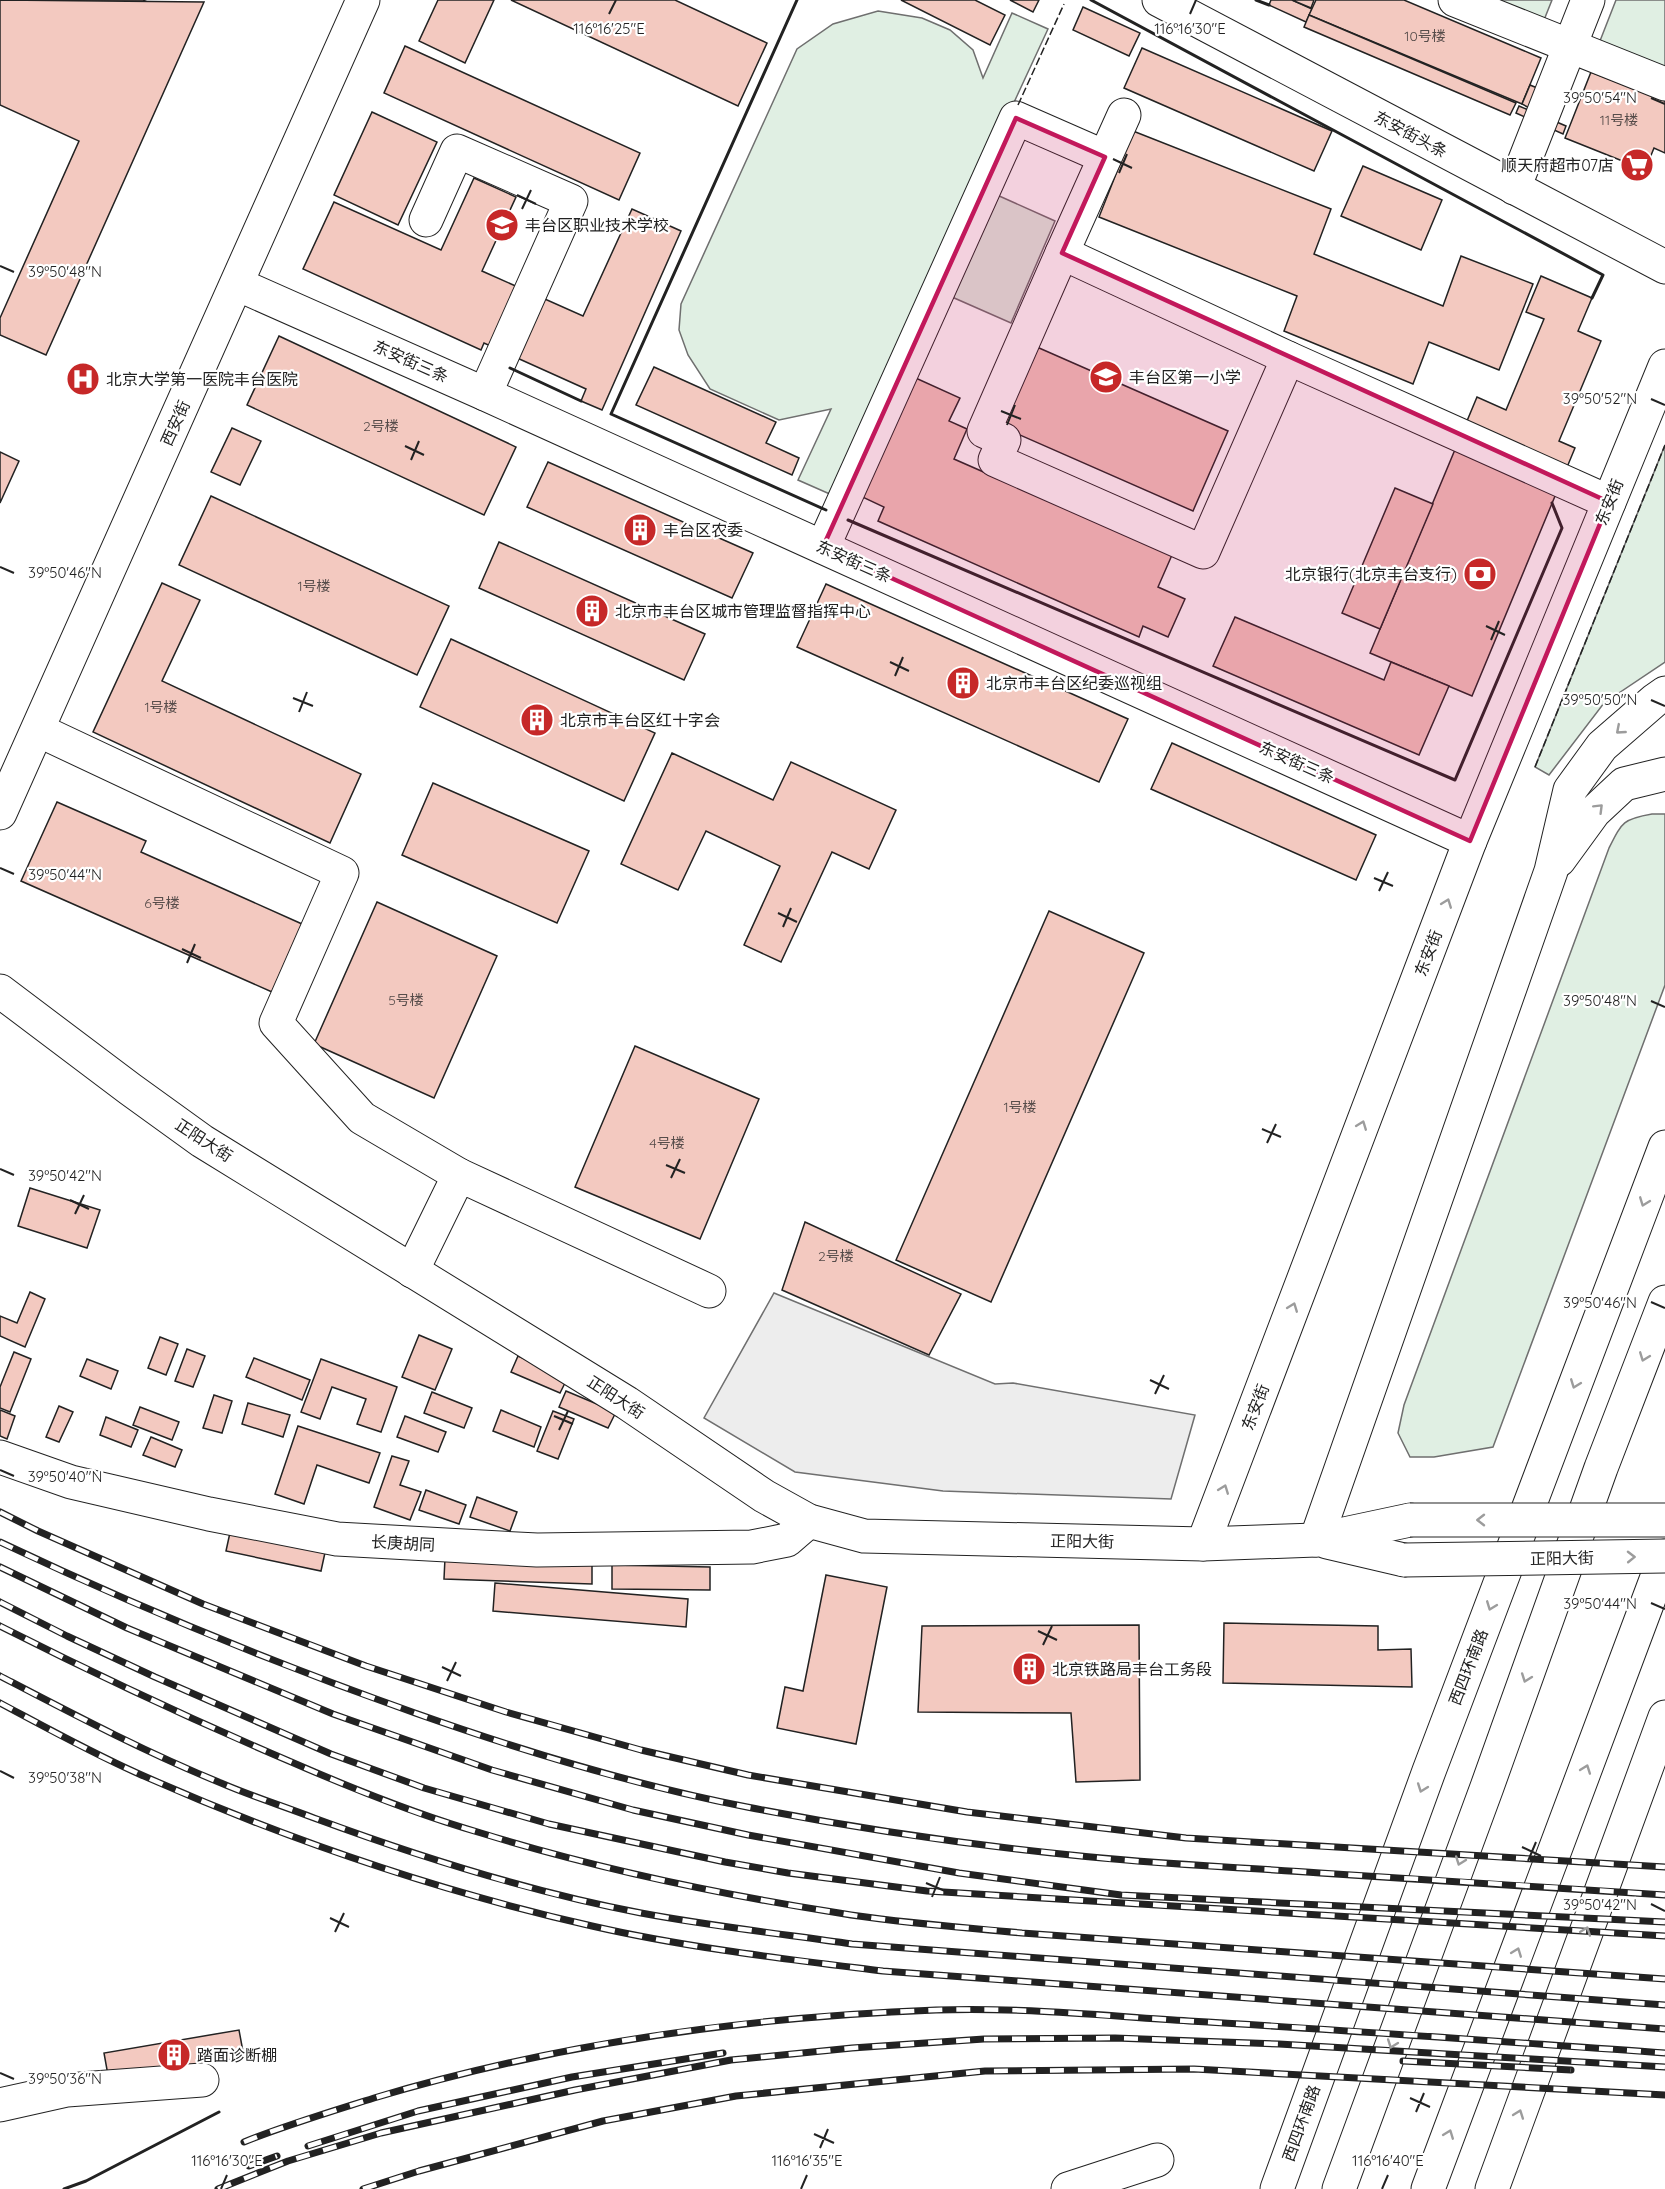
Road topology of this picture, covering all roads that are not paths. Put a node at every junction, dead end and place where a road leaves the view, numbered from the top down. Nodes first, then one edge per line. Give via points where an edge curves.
1 (363, 0) edge
2 (1158, 0) edge
3 (1455, 0) edge
4 (1588, 0) edge
5 (1202, 10) edge
6 (1570, 46) junction
7 (1665, 84) edge
8 (1124, 115) dead end
9 (1105, 157) junction
10 (1514, 188) junction
11 (426, 220) dead end
12 (1062, 253) junction
13 (1665, 267) edge
14 (237, 284) junction
15 (1288, 358) junction
16 (1665, 366) edge
17 (485, 394) junction
18 (1609, 502) junction
19 (823, 547) junction
20 (1665, 693) edge
21 (38, 730) junction
22 (1665, 774) edge
23 (0, 813) edge
24 (1470, 841) junction
25 (1551, 871) junction
26 (2, 1001) edge
27 (1665, 1147) edge
28 (459, 1175) junction
29 (412, 1271) junction
30 (709, 1291) dead end
31 (1665, 1302) edge
32 (0, 1457) edge
33 (1665, 1520) edge
34 (809, 1521) junction
35 (1317, 1540) junction
36 (1203, 1544) junction
37 (1665, 1556) edge
38 (1665, 1717) edge
39 (202, 2080) dead end
40 (0, 2105) edge
41 (1157, 2160) dead end
42 (1068, 2189) edge
43 (1277, 2189) edge
44 (1339, 2189) edge
45 (1428, 2189) edge
46 (1492, 2189) edge

1 - 14 main road, 西安街
2 - 5 main road, 东安街头条
3 - 6 main road
4 - 6 main road
5 - 10 main road, 东安街头条
6 - 7 main road
6 - 10 main road
8 - 9 main road
9 - 12 main road
9 - 19 main road via 1016,118
10 - 13 main road, 东安街头条
11 - 17 main road via 457,151 571,201
12 - 15 main road
12 - 15 main road via 984,430 1004,440 994,460 1203,552
14 - 17 main road, 东安街三条
14 - 21 main road, 西安街
15 - 18 main road
16 - 18 main road, 东安街
17 - 19 main road, 东安街三条
18 - 24 main road, 东安街
19 - 24 main road, 东安街三条
20 -> 25 main road via 1602,746 1570,790
21 - 23 main road, 西安街
21 - 28 main road via 342,873 276,1023 362,1118
25 -> 22 main road via 1594,812 1624,784
36 -> 24 main road, 东安街
25 - 35 main road
26 - 29 main road, 正阳大街 via 202,1141
27 -> 43 main road, 西四环南路 via 1429,1771
28 - 29 main road
28 - 30 main road
29 - 34 main road, 正阳大街 via 618,1397 764,1496
31 -> 44 main road via 1600,1468
32 - 34 main road, 长庚胡同 via 71,1482 337,1539 537,1550 752,1547 787,1540
33 -> 35 main road, 正阳大街, bridge via 1410,1520
34 - 36 main road, 正阳大街 via 864,1536
35 - 36 main road, 正阳大街
35 -> 37 main road, 正阳大街, bridge via 1404,1560
45 -> 37 main road
46 -> 38 main road
39 - 40 main road via 67,2090
41 - 42 main road

